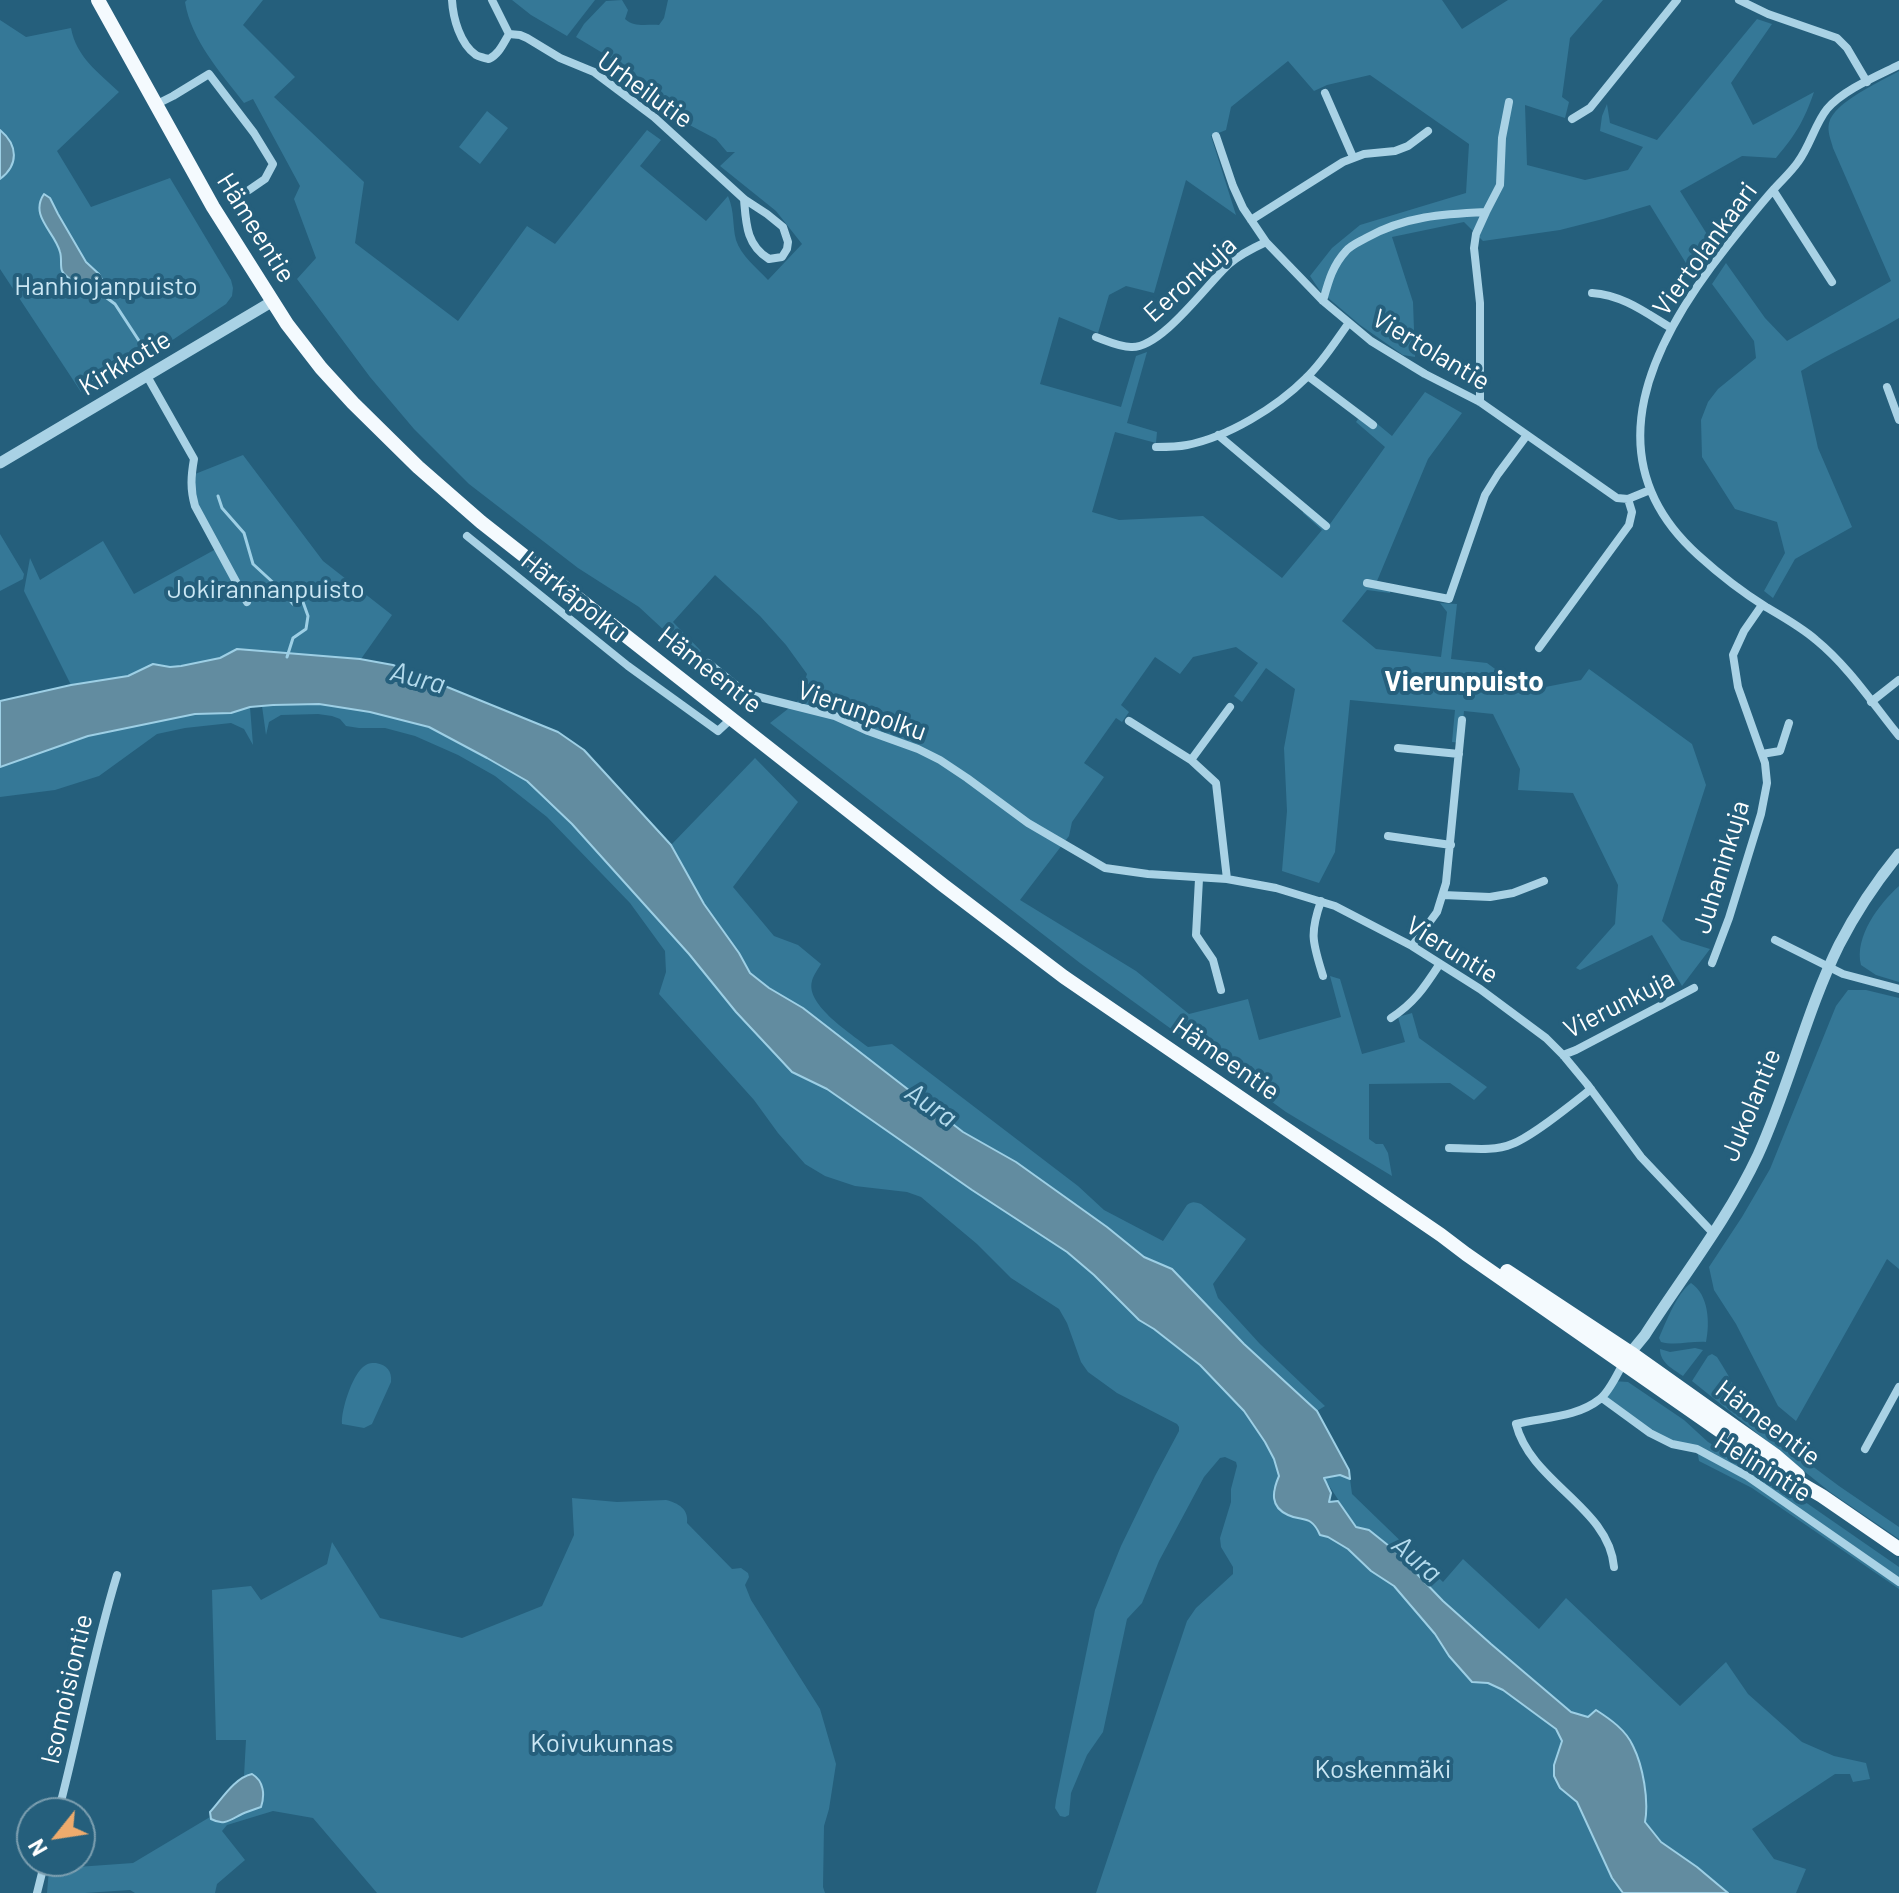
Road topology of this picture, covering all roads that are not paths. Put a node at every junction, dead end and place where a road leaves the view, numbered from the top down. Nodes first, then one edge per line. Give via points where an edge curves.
1 (98, 0) edge
2 (452, 0) edge
3 (492, 0) edge
4 (1677, 0) edge
5 (1739, 0) edge
6 (509, 34) junction
7 (1899, 65) edge
8 (1867, 82) junction
9 (1325, 93) dead end
10 (1509, 102) dead end
11 (155, 105) junction
12 (1572, 119) dead end
13 (1428, 131) dead end
14 (1216, 136) dead end
15 (1353, 157) junction
16 (249, 190) dead end
17 (1773, 190) junction
18 (744, 199) junction
19 (1486, 212) junction
20 (1251, 220) junction
21 (1266, 242) junction
22 (1832, 282) dead end
23 (1592, 293) dead end
24 (273, 301) junction
25 (1323, 301) junction
26 (1348, 324) junction
27 (1671, 328) junction
28 (1096, 337) dead end
29 (147, 376) junction
30 (1308, 376) junction
31 (1887, 387) dead end
32 (1480, 402) junction
33 (1899, 420) edge
34 (1373, 425) dead end
35 (1218, 435) junction
36 (1527, 435) junction
37 (1156, 447) dead end
38 (0, 463) edge
39 (1650, 490) junction
40 (1628, 499) junction
41 (1326, 526) dead end
42 (467, 536) dead end
43 (1367, 583) dead end
44 (247, 602) dead end
45 (1762, 605) junction
46 (1539, 648) dead end
47 (708, 663) dead end
48 (1899, 680) edge
49 (1871, 702) junction
50 (1230, 707) dead end
51 (732, 718) junction
52 (1462, 720) dead end
53 (1129, 721) dead end
54 (1789, 723) dead end
55 (1899, 736) edge
56 (1398, 748) dead end
57 (1459, 754) junction
58 (1762, 754) junction
59 (1191, 760) junction
60 (1388, 836) dead end
61 (1451, 845) junction
62 (1083, 854) joint
63 (1899, 854) edge
64 (1199, 879) junction
65 (1227, 879) junction
66 (1544, 881) dead end
67 (1443, 895) junction
68 (1321, 901) junction
69 (1775, 940) dead end
70 (1412, 946) junction
71 (1712, 963) dead end
72 (1439, 965) junction
73 (1829, 967) junction
74 (1323, 976) dead end
75 (1694, 988) dead end
76 (1899, 989) edge
77 (1221, 990) dead end
78 (1391, 1018) dead end
79 (1563, 1055) junction
80 (1591, 1089) junction
81 (1449, 1148) dead end
82 (1713, 1233) junction
83 (1627, 1358) junction
84 (1899, 1387) edge
85 (1602, 1398) junction
86 (1865, 1449) dead end
87 (1899, 1549) edge
88 (1614, 1567) dead end
89 (117, 1575) dead end
90 (1899, 1582) edge
91 (62, 1797) edge

1 - 11 highway, Hämeentie
2 - 6 street via 461,35 477,55 494,57
3 - 6 street
4 - 12 street via 1590,108
5 - 8 street via 1837,38
6 - 18 street, Urheilutie via 594,72 654,117
7 - 8 street, Viertolankaari
8 - 17 street, Viertolankaari via 1827,109 1798,162
9 - 15 street
10 - 19 street via 1500,185
11 - 16 street via 209,74 273,164 265,179
11 - 24 highway, Hämeentie
13 - 15 street via 1395,151
14 - 20 street, Viertolantie
15 - 20 street
17 - 22 street
17 - 27 street, Viertolankaari via 1696,287
18 - 18 street, Urheilutie via 751,241 769,259 782,257 788,242 783,227
19 - 25 street via 1439,214 1378,231 1347,249 1332,270
19 - 32 street via 1474,248
20 - 21 street, Viertolantie
21 - 25 street, Viertolantie
21 - 28 street, Eeronkuja via 1232,261 1176,321 1142,346
23 - 27 street via 1625,300
24 - 29 street, Kirkkotie
24 - 51 highway, Hämeentie via 321,368 418,467
25 - 26 street, Viertolantie
26 - 30 street
26 - 32 street, Viertolantie via 1399,359
27 - 39 street, Viertolankaari via 1645,389 1640,424 1641,458
29 - 38 street, Kirkkotie
29 - 44 street via 194,459 190,476 195,506
30 - 34 street
30 - 35 street via 1290,394
31 - 33 street
32 - 36 street, Viertolantie
35 - 37 street via 1185,446
35 - 41 street
36 - 40 street, Viertolantie via 1617,498
36 - 43 street via 1485,495 1449,599
39 - 40 street
39 - 45 street, Viertolankaari via 1679,537
40 - 46 street via 1629,525
42 - 51 street, Härkäpolku via 718,731
45 - 49 street, Viertolankaari via 1817,640
45 - 58 street, Juhaninkuja via 1733,655 1738,687
47 - 62 street, Vierunpolku via 747,694 835,716 918,749
48 - 49 street
49 - 55 street, Viertolankaari
50 - 59 street
51 - 83 highway, Hämeentie via 1064,977 1466,1254
52 - 57 street
53 - 59 street
54 - 58 street via 1780,751
56 - 57 street
57 - 61 street
58 - 71 street, Juhaninkuja via 1767,783 1761,814
59 - 65 street via 1216,783
60 - 61 street
61 - 67 street
62 - 64 street, Vieruntie via 1105,868
63 - 73 street, Jukolantie via 1852,919
64 - 65 street, Vieruntie
64 - 77 street via 1196,935 1213,960
65 - 68 street, Vieruntie
66 - 67 street via 1490,897
67 - 70 street
68 - 70 street, Vieruntie
68 - 74 street via 1313,939
69 - 73 street
70 - 72 street, Vieruntie
72 - 78 street via 1409,1006
72 - 79 street, Vieruntie via 1480,989
73 - 76 street
73 - 82 street, Jukolantie via 1758,1154
75 - 79 street, Vierunkuja
79 - 80 street, Vieruntie
80 - 81 street via 1511,1145
80 - 82 street, Vieruntie via 1641,1157
82 - 83 street, Jukolantie
83 - 85 street
83 - 87 highway, Hämeentie via 1769,1465
84 - 86 street
85 - 88 street via 1568,1414 1516,1424 1530,1456 1600,1529
85 - 90 street, Helinintie via 1650,1433 1697,1449 1747,1476
89 - 91 street, Isomoisiontie

